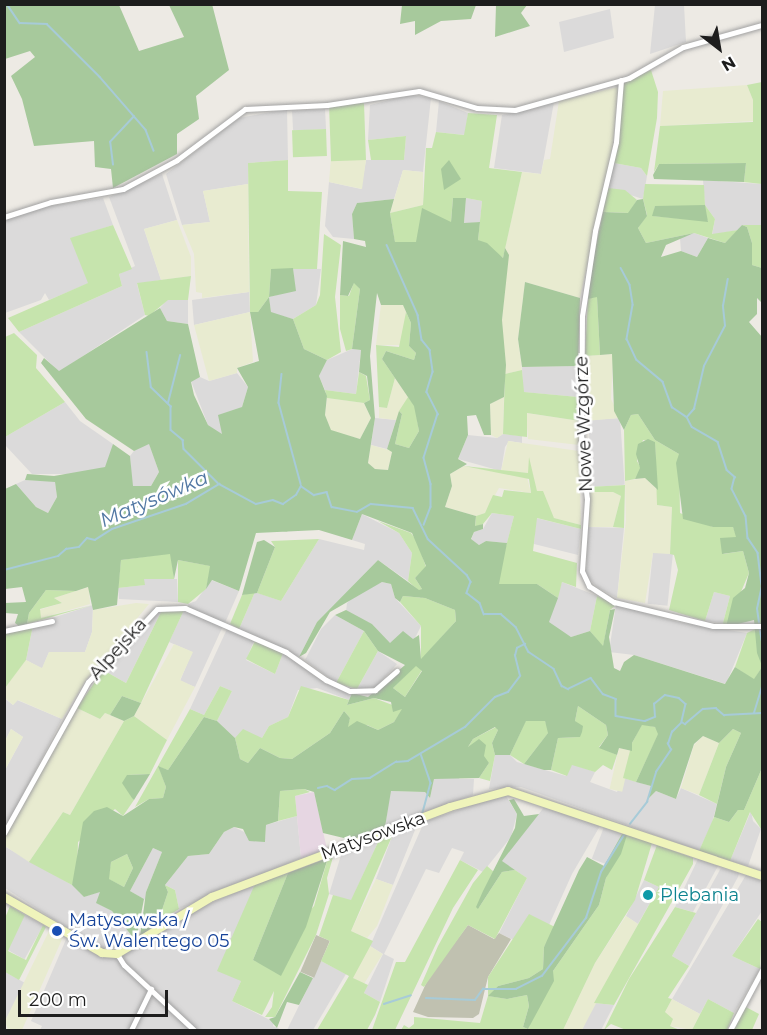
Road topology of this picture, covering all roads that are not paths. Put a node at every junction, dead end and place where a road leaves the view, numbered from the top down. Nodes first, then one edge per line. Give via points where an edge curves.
1 (762, 25) edge
2 (621, 80) junction
3 (4, 217) edge
4 (52, 621) dead end
5 (762, 626) edge
6 (4, 631) edge
7 (397, 671) dead end
8 (4, 833) edge
9 (762, 876) edge
10 (4, 897) edge
11 (117, 954) junction
12 (762, 970) edge
13 (151, 989) junction
14 (131, 1030) edge
15 (194, 1030) edge
16 (730, 1030) edge

1 - 2 street via 691,44
2 - 3 street via 515,110 477,108 419,91 327,105 256,106 245,109 177,160 123,189 51,202
2 - 5 street, Nowe Wzgórze via 616,142 595,231 582,316 581,448 587,499 582,571 589,586 614,602 712,626
4 - 6 street
7 - 8 street, Alpejska via 375,690 350,691 326,680 286,652 185,608 157,609 88,682
9 - 11 street, Matysowska via 522,793 500,791 212,897
10 - 11 street via 102,953
11 - 13 street via 120,962
12 - 16 street
13 - 14 street
13 - 15 street

